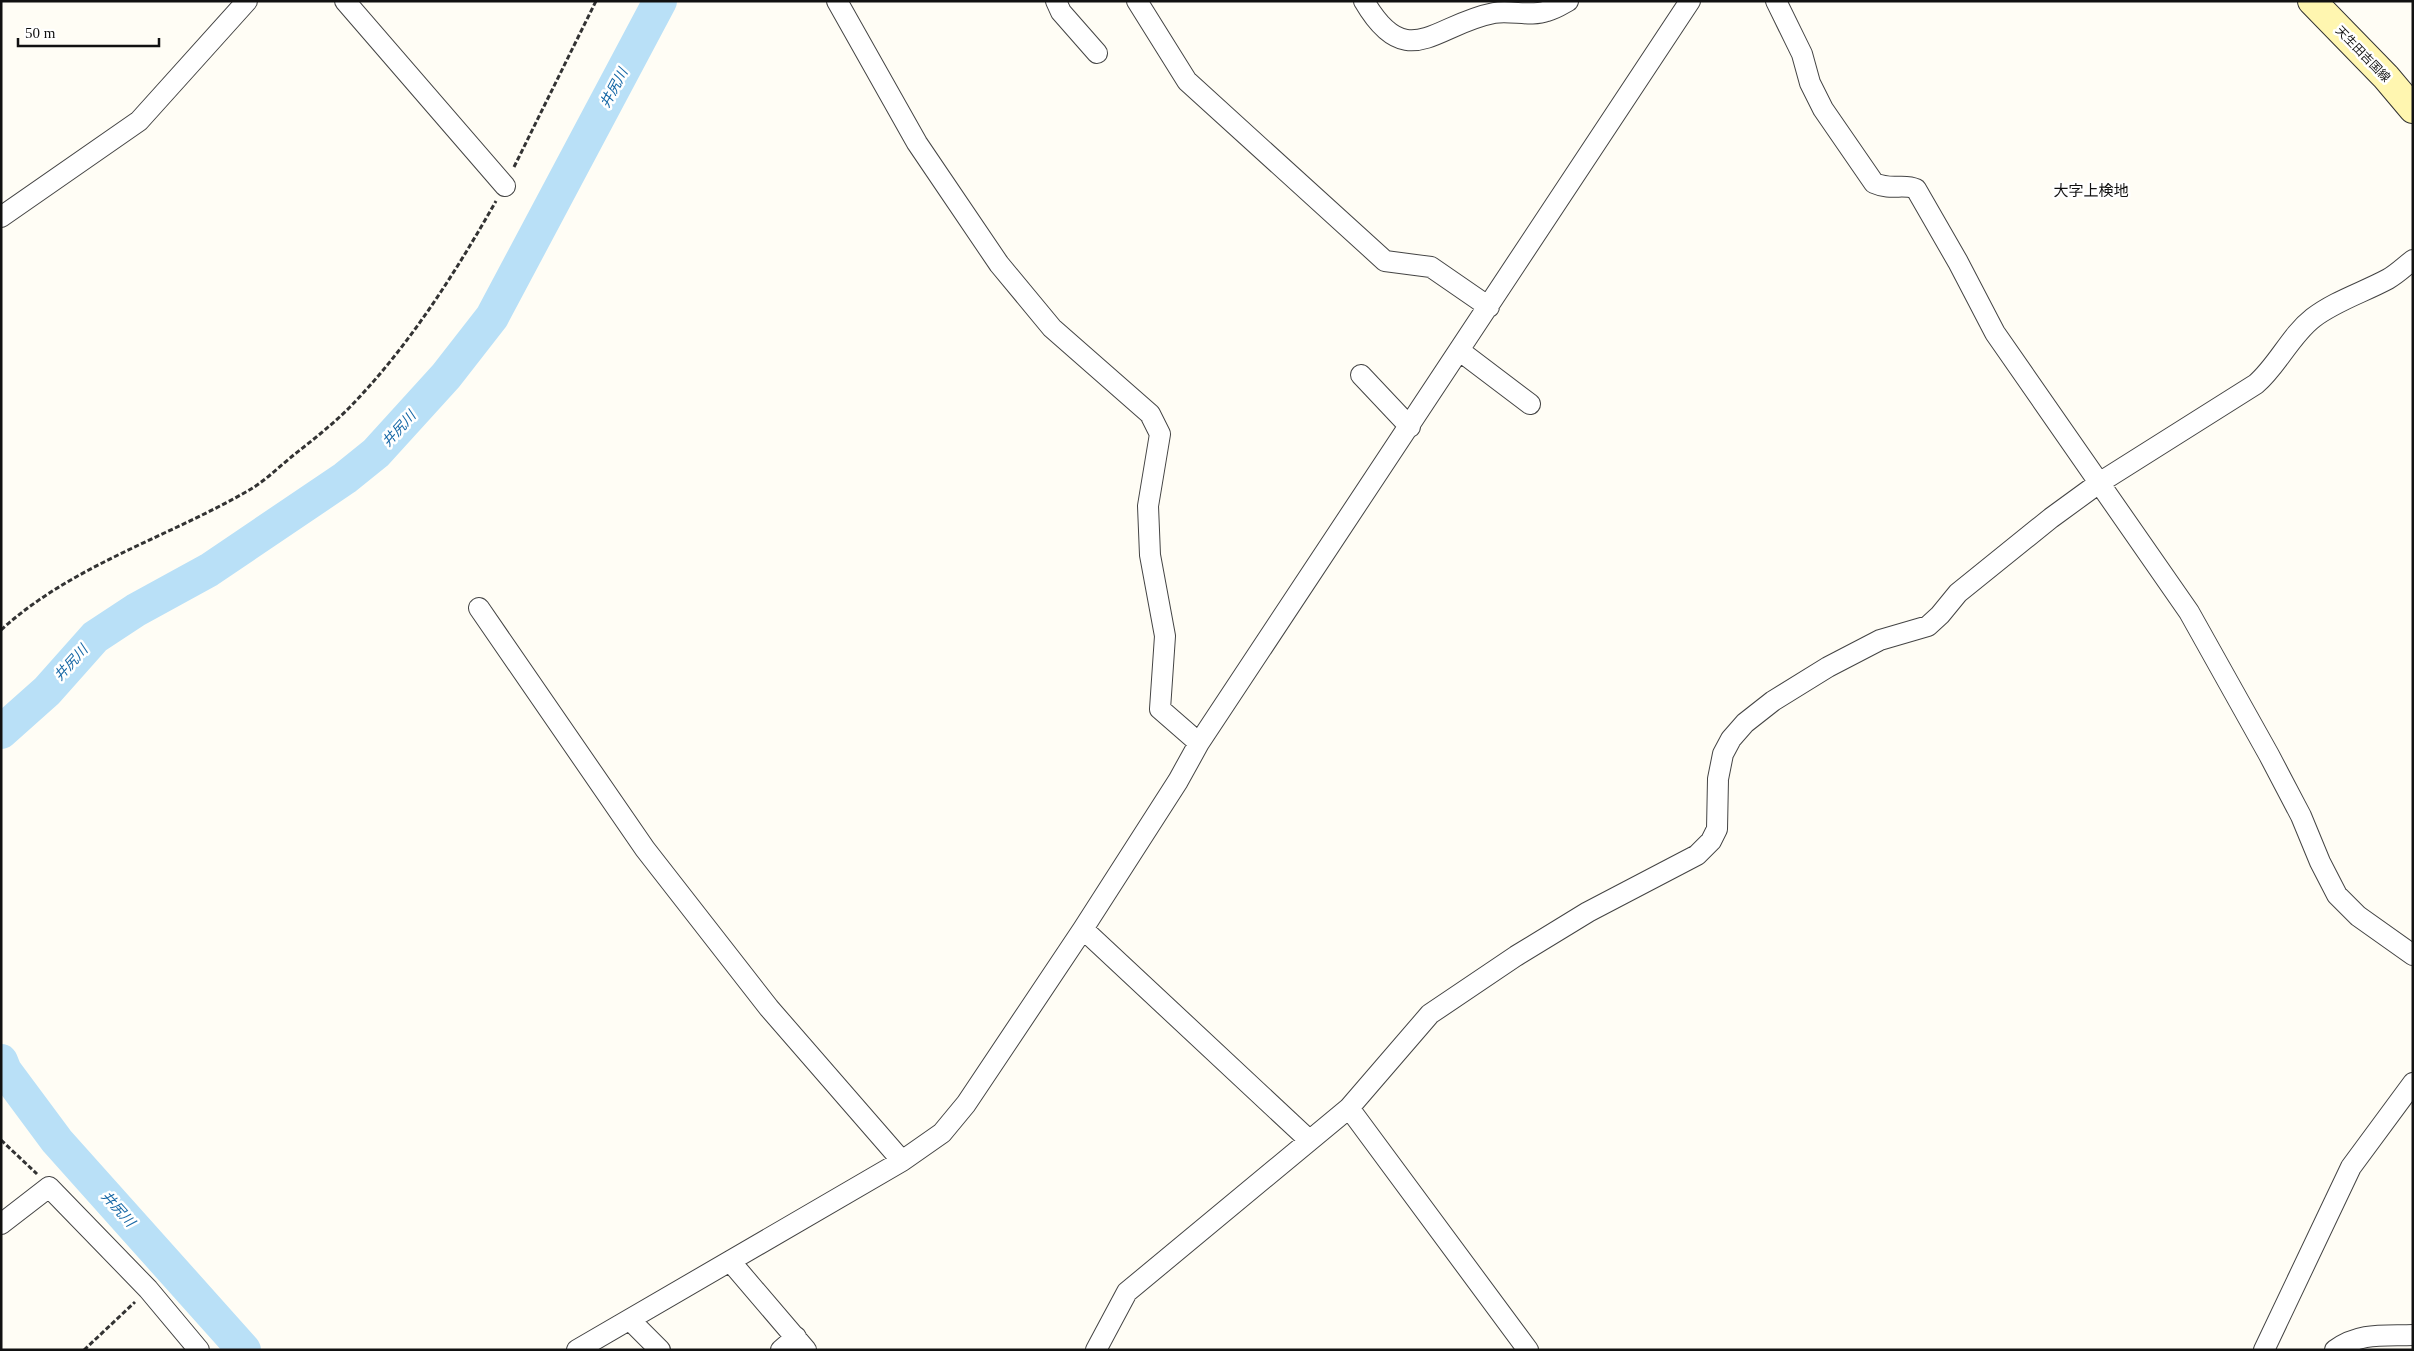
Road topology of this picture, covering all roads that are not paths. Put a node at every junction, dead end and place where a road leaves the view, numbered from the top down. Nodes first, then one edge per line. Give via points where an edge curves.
1 (247, 1) edge
2 (345, 1) edge
3 (837, 1) edge
4 (1056, 1) edge
5 (1137, 1) edge
6 (1364, 1) edge
7 (1568, 1) edge
8 (1690, 1) edge
9 (1776, 1) edge
10 (2312, 1) edge
11 (1097, 53) dead end
12 (2413, 109) edge
13 (505, 186) road end
14 (1, 217) edge
15 (2413, 260) edge
16 (1489, 307) junction
17 (1460, 351) junction
18 (1361, 375) dead end
19 (1530, 404) dead end
20 (1410, 427) junction
21 (2099, 483) junction
22 (479, 608) dead end
23 (1199, 743) junction
24 (1083, 929) junction
25 (2413, 955) edge
26 (2413, 1083) edge
27 (1348, 1108) junction
28 (1309, 1140) junction
29 (902, 1161) junction
30 (1, 1224) edge
31 (730, 1261) junction
32 (630, 1320) junction
33 (2413, 1334) edge
34 (2273, 1345) edge
35 (794, 1346) edge
36 (199, 1350) edge
37 (577, 1350) edge
38 (660, 1350) edge
39 (1096, 1350) edge
40 (1528, 1350) edge
41 (2335, 1350) edge

1 - 14 street via 139,121
2 - 13 street
3 - 23 street via 917,144 999,264 1052,328 1150,414 1160,434 1148,506 1150,555 1165,636 1160,709
4 - 11 street via 1061,12
5 - 16 street via 1187,81 1385,262 1431,267
6 - 7 street via 1375,20 1393,36 1414,42 1494,13 1546,12
8 - 16 street
9 - 21 street via 1802,54 1810,83 1823,109 1874,183 1886,188 1908,185 1916,189 1995,333
10 - 12 main road, 天生田吉国線
15 - 21 street via 2390,277 2312,318 2256,384
16 - 17 street
17 - 19 street
17 - 20 street
18 - 20 street
20 - 23 street
21 - 25 street via 2189,612 2301,816 2337,895 2358,916
21 - 27 street via 1993,563 1958,593 1928,626 1880,640 1828,667 1773,700 1745,723 1723,754 1718,779 1717,829 1697,855 1588,912 1430,1014
22 - 29 street via 645,849 769,1008
23 - 24 street
24 - 28 street
24 - 29 street via 966,1104 942,1133
26 - 34 street via 2351,1167
27 - 28 street
27 - 40 street
28 - 39 street via 1127,1292
29 - 31 street
30 - 36 street via 49,1186 148,1289
31 - 32 street
31 - 35 street
32 - 37 street
32 - 38 street
33 - 41 street via 2372,1335 2354,1339

